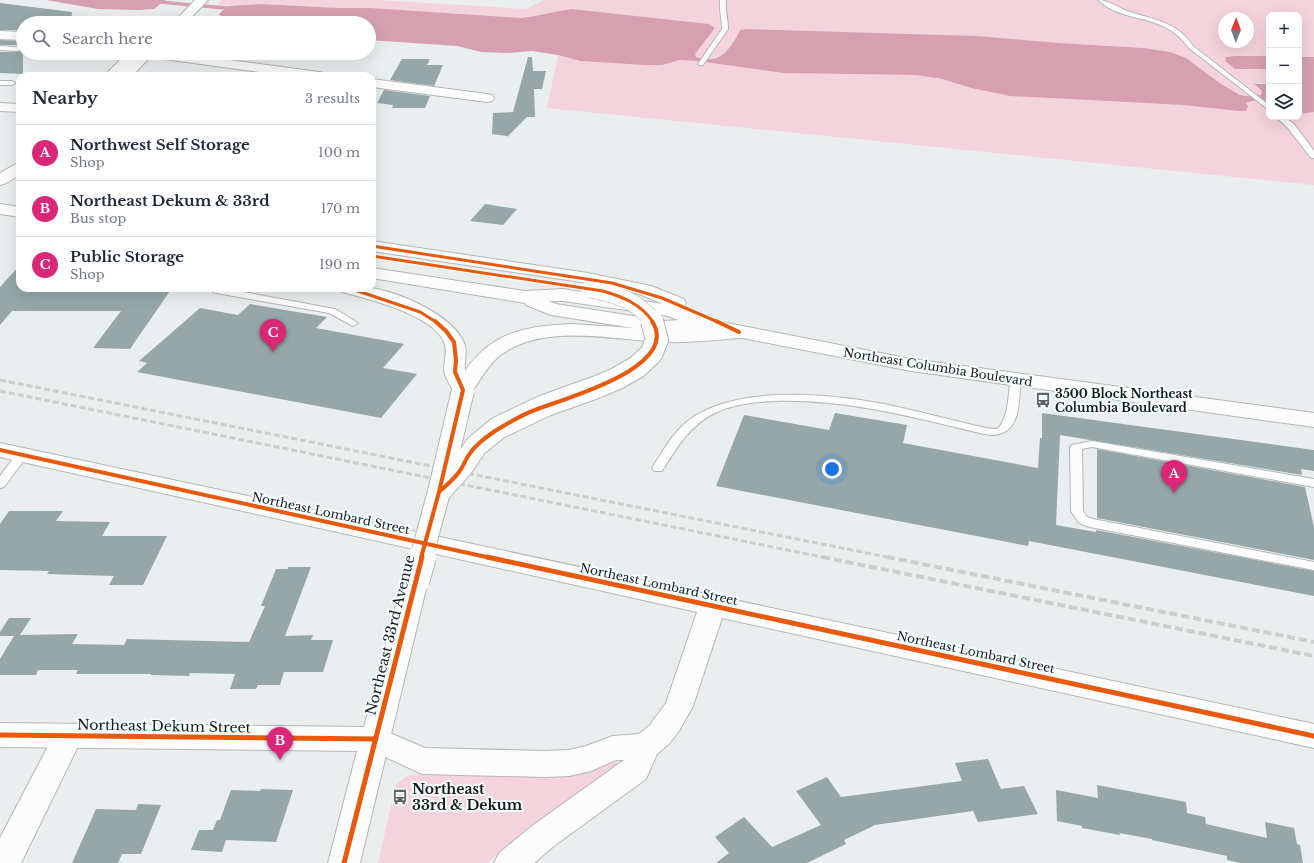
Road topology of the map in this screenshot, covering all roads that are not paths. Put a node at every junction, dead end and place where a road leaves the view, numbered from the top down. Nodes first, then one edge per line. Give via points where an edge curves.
1 (202, 0) edge
2 (723, 0) edge
3 (1101, 0) edge
4 (186, 16) edge
5 (0, 35) edge
6 (16, 36) edge
7 (0, 48) edge
8 (16, 49) edge
9 (130, 60) edge
10 (143, 60) edge
11 (200, 60) edge
12 (701, 64) dead end
13 (136, 70) edge
14 (115, 72) edge
15 (289, 72) edge
16 (0, 83) edge
17 (12, 83) dead end
18 (376, 84) edge
19 (487, 98) dead end
20 (1266, 106) edge
21 (0, 107) edge
22 (16, 108) edge
23 (1284, 120) edge
24 (1314, 156) edge
25 (16, 170) edge
26 (0, 180) edge
27 (0, 209) edge
28 (16, 211) edge
29 (376, 247) edge
30 (376, 257) edge
31 (376, 274) edge
32 (227, 292) edge
33 (361, 292) edge
34 (353, 323) dead end
35 (739, 332) junction
36 (1015, 380) junction
37 (463, 390) junction
38 (1314, 420) edge
39 (11, 453) edge
40 (658, 468) dead end
41 (1314, 483) edge
42 (0, 484) edge
43 (439, 492) junction
44 (1314, 566) edge
45 (713, 605) junction
46 (0, 735) edge
47 (68, 736) junction
48 (1314, 736) edge
49 (376, 739) junction
50 (645, 746) junction
51 (4, 863) edge
52 (344, 863) edge
53 (510, 863) edge

1 - 4 main road
2 - 12 lane via 725,29
3 - 20 lane via 1178,32 1188,40 1191,47
5 - 6 main road
7 - 8 lane
9 - 14 main road
10 - 13 main road
11 - 15 main road
16 - 17 lane
18 - 19 main road
21 - 22 main road
23 - 24 lane
25 - 26 main road
27 - 28 main road
29 - 35 main road via 588,278 644,290
30 - 43 main road, bridge via 616,295 631,301 647,314 656,327 655,346 645,360 604,385 502,426 476,446 461,469
31 - 35 main road, Northeast Columbia Boulevard via 525,297 551,309 666,327 707,325
32 - 34 lane via 332,311
33 - 37 main road via 432,318 446,331 454,342 455,372
35 - 36 main road, Northeast Columbia Boulevard via 911,365
35 - 37 main road, Northeast 33rd Avenue via 672,336 553,330 522,335 497,347 475,369
36 - 38 main road, Northeast Columbia Boulevard
36 - 40 lane via 1015,394 1008,425 1004,430 995,432 953,425 908,412 832,400 762,398 718,407 692,423
37 - 43 main road, Northeast 33rd Avenue, bridge
39 - 42 lane
39 - 45 main road, Northeast Lombard Street
41 - 44 lane via 1092,444 1076,447 1077,511 1083,520
43 - 49 main road, Northeast 33rd Avenue, bridge
45 - 48 main road, Northeast Lombard Street
45 - 50 main road via 679,706 659,735
46 - 47 main road, Northeast Dekum Street
47 - 49 main road, Northeast Dekum Street
47 - 51 main road
49 - 50 main road via 422,761 569,763 591,758 613,748
49 - 52 main road, Northeast 33rd Avenue
50 - 53 main road via 635,770

